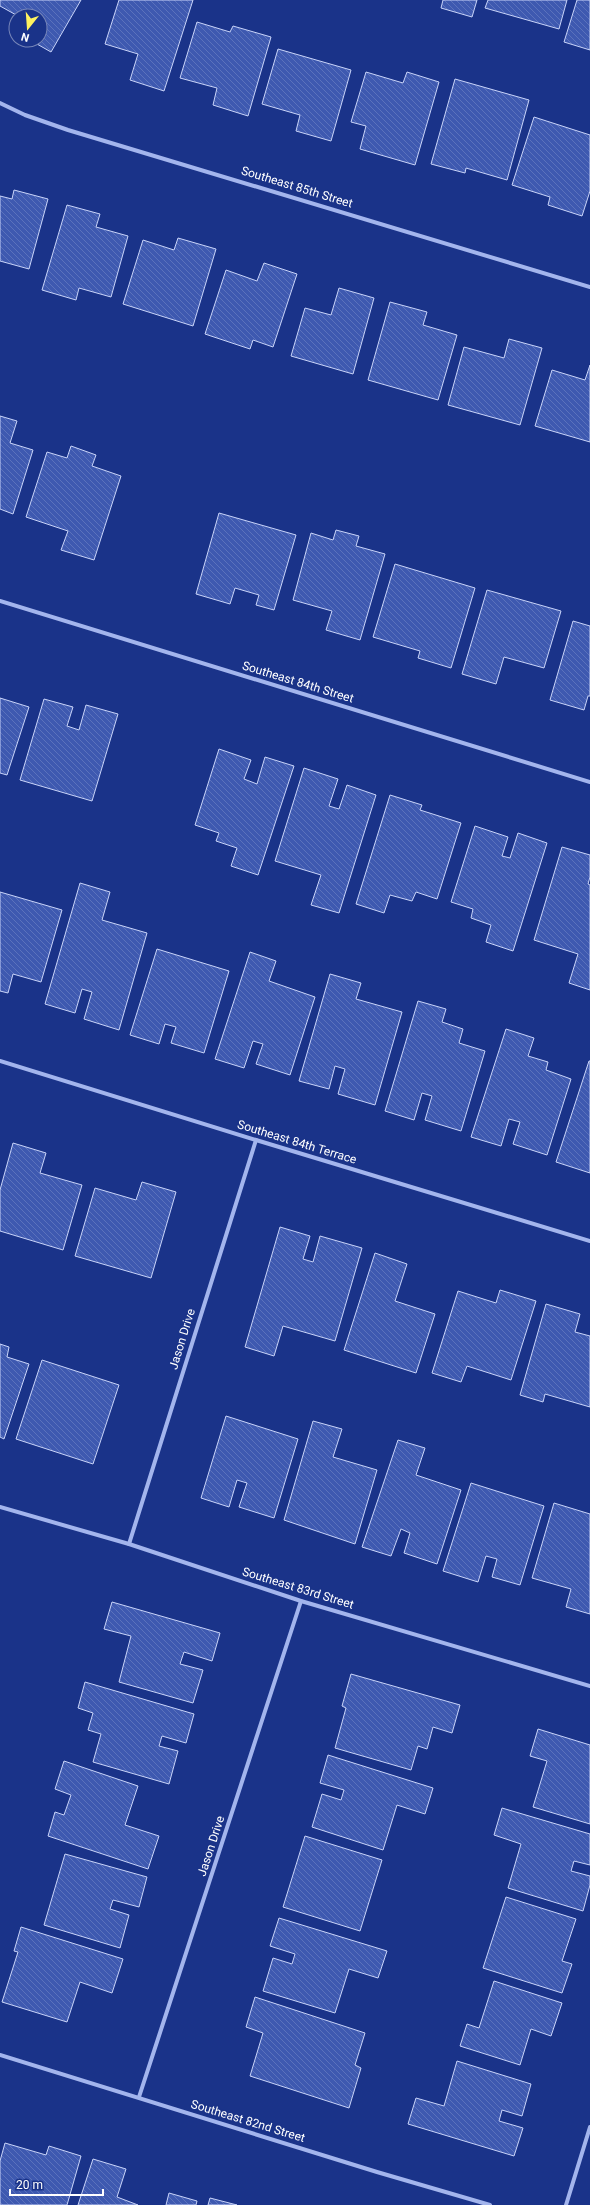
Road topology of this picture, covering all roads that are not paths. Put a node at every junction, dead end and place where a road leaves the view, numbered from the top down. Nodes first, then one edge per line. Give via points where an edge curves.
1 (0, 103) edge
2 (590, 287) edge
3 (0, 602) edge
4 (590, 782) edge
5 (0, 1061) edge
6 (256, 1140) junction
7 (590, 1240) edge
8 (0, 1507) edge
9 (128, 1544) junction
10 (301, 1601) junction
11 (590, 1686) edge
12 (0, 2055) edge
13 (139, 2097) junction
14 (590, 2127) edge
15 (490, 2205) edge
16 (566, 2205) edge

1 - 2 street, Southeast 85th Street via 24,115 68,130
3 - 4 street, Southeast 84th Street
5 - 6 street, Southeast 84th Terrace
6 - 7 street, Southeast 84th Terrace
6 - 9 street, Jason Drive
8 - 9 street, Southeast 83rd Street
9 - 10 street, Southeast 83rd Street
10 - 11 street, Southeast 83rd Street
10 - 13 street, Jason Drive
12 - 13 street, Southeast 82nd Street
13 - 15 street, Southeast 82nd Street
14 - 16 street

